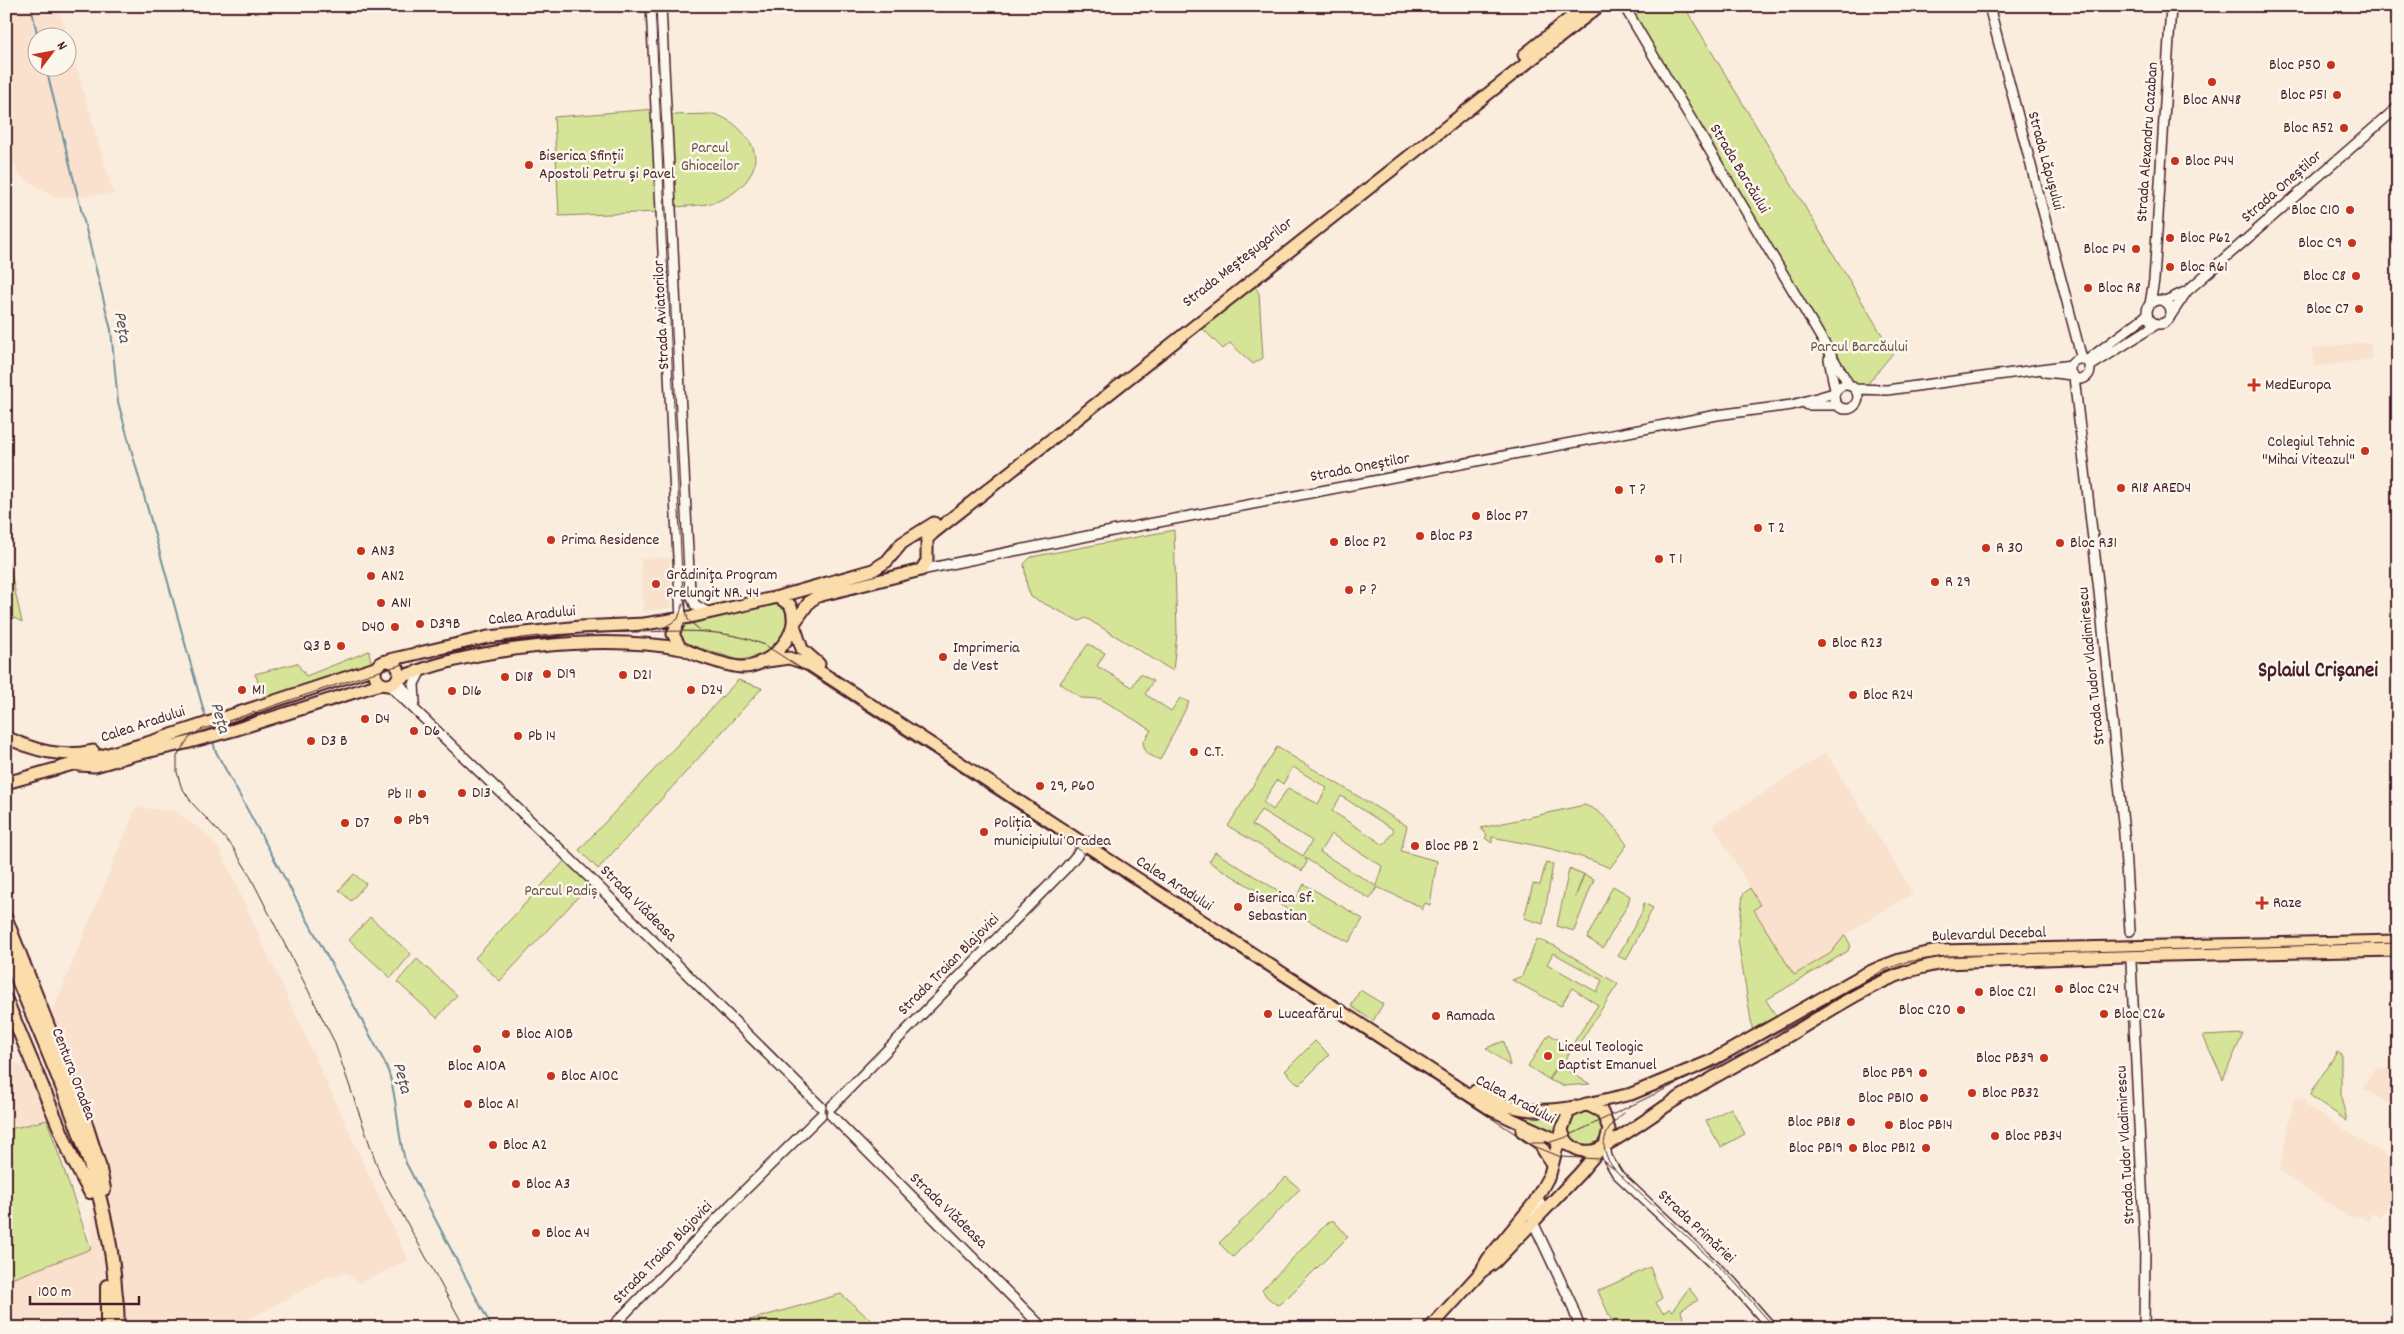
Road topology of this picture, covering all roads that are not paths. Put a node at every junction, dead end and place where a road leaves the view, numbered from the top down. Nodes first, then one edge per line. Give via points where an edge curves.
1 (651, 6) edge
2 (661, 6) edge
3 (1585, 6) edge
4 (1599, 6) edge
5 (1624, 6) edge
6 (1989, 6) edge
7 (2171, 6) edge
8 (2398, 107) edge
9 (2154, 280) junction
10 (2187, 291) junction
11 (2164, 301) junction
12 (2150, 304) junction
13 (2147, 315) junction
14 (2171, 315) junction
15 (2157, 324) junction
16 (1826, 349) junction
17 (2082, 365) junction
18 (2030, 371) junction
19 (2073, 376) junction
20 (1852, 387) junction
21 (1887, 390) junction
22 (1835, 391) junction
23 (2078, 397) junction
24 (1858, 400) junction
25 (1792, 405) junction
26 (1837, 405) junction
27 (908, 541) junction
28 (895, 552) junction
29 (927, 562) junction
30 (906, 573) junction
31 (778, 597) junction
32 (708, 613) junction
33 (680, 619) junction
34 (794, 624) junction
35 (682, 649) junction
36 (389, 660) junction
37 (760, 662) junction
38 (375, 668) junction
39 (421, 670) junction
40 (391, 682) junction
41 (416, 705) junction
42 (432, 725) junction
43 (6, 737) edge
44 (130, 747) junction
45 (72, 764) junction
46 (6, 783) edge
47 (1086, 844) junction
48 (6, 919) edge
49 (2130, 931) dead end
50 (2398, 941) edge
51 (2398, 950) edge
52 (6, 951) edge
53 (2131, 962) dead end
54 (6, 965) edge
55 (6, 1000) edge
56 (1583, 1105) junction
57 (1492, 1110) junction
58 (826, 1111) junction
59 (1562, 1129) junction
60 (1559, 1141) junction
61 (1572, 1146) junction
62 (1603, 1146) junction
63 (1551, 1168) junction
64 (90, 1192) junction
65 (104, 1211) junction
66 (1533, 1222) junction
67 (1481, 1272) junction
68 (115, 1326) edge
69 (612, 1328) edge
70 (1043, 1328) edge
71 (1430, 1328) edge
72 (1580, 1328) edge
73 (1772, 1328) edge
74 (2144, 1328) edge

1 - 33 street, Strada Aviatorilor
2 - 32 street, Strada Aviatorilor via 690,592 695,605
3 - 27 main road, Strada Meșteșugarilor
4 - 29 main road, Strada Meșteșugarilor via 933,533 927,540
5 - 16 street, Strada Barcăului
6 - 17 street, Strada Lăpușului
7 - 9 street, Strada Alexandru Cazaban
8 - 10 street, Strada Oneștilor
9 - 11 street, Strada Alexandru Cazaban
9 - 12 street, Strada Alexandru Cazaban
10 - 11 street, Strada Oneștilor
10 - 14 street, Strada Oneștilor
11 - 12 street via 2155,300
11 - 14 street via 2170,307
12 - 13 street
13 - 15 street
13 - 17 street
14 - 15 street via 2167,322
15 - 17 street
16 - 20 street, Strada Barcăului
16 - 22 street, Strada Barcăului
17 - 18 street
17 - 19 street, Strada Lăpușului
17 - 19 street via 2080,379
17 - 23 street, Strada Tudor Vladimirescu
18 - 19 street
18 - 21 street
19 - 23 street, Strada Tudor Vladimirescu
20 - 21 street
20 - 22 street via 1842,385
20 - 24 street
21 - 24 street
22 - 25 street, Strada Oneștilor
22 - 26 street
23 - 49 street, Strada Tudor Vladimirescu via 2124,833
24 - 26 street via 1848,409
25 - 26 street, Strada Oneștilor
25 - 29 street, Strada Oneștilor via 1717,416
27 - 28 main road
27 - 29 main road via 918,542
28 - 30 main road via 895,562
28 - 31 main road via 882,565 866,573
29 - 30 main road via 916,573
30 - 34 main road via 816,597
31 - 32 main road, Calea Aradului
31 - 34 main road, Calea Aradului via 790,605
32 - 33 main road, Calea Aradului
33 - 35 main road via 673,636
33 - 36 main road, Calea Aradului via 488,637
34 - 37 main road, Calea Aradului via 781,646
34 - 47 main road, Calea Aradului via 800,646 811,658
35 - 37 main road, Calea Aradului via 739,667
35 - 39 main road, Calea Aradului via 646,643 542,646 502,651
36 - 38 main road, Calea Aradului via 382,661
36 - 40 main road via 398,668
37 - 47 main road, Calea Aradului via 790,658 810,665
38 - 40 main road via 375,677
38 - 44 main road, Calea Aradului
39 - 40 main road, Calea Aradului
39 - 41 street via 414,684
40 - 41 street, Strada Vlădeasa
40 - 42 street, Strada Vlădeasa
40 - 45 main road, Calea Aradului via 201,739 95,766
41 - 42 street, Strada Vlădeasa
42 - 58 street, Strada Vlădeasa
43 - 44 main road via 35,750 60,754
44 - 45 main road, Calea Aradului
45 - 46 main road, Calea Aradului
47 - 56 main road, Calea Aradului via 1498,1103 1551,1111
47 - 57 main road, Calea Aradului
47 - 58 street, Strada Traian Blajovici
48 - 65 highway via 83,1115 103,1180
50 - 56 main road, Bulevardul Decebal via 1920,954 1884,964 1712,1061 1631,1094
51 - 62 main road, Bulevardul Decebal via 2123,956 1945,963 1921,968 1868,990 1685,1094
52 - 65 highway, Centura Oradea via 72,1115
53 - 74 street, Strada Tudor Vladimirescu via 2145,1246
54 - 64 highway, Centura Oradea via 66,1119
55 - 64 highway via 73,1160
56 - 59 main road via 1566,1116
56 - 62 main road via 1599,1109 1606,1118 1609,1129
57 - 60 main road, Calea Aradului
57 - 63 main road via 1540,1143
58 - 69 street, Strada Traian Blajovici
58 - 70 street, Strada Vlădeasa
59 - 60 main road, Bulevardul Decebal
59 - 61 main road via 1564,1138
60 - 61 main road, Calea Aradului
60 - 63 main road, Bulevardul Decebal
61 - 62 main road via 1589,1151
62 - 66 main road, Bulevardul Decebal
62 - 73 street, Strada Primăriei via 1617,1174 1731,1281
63 - 66 street, Bulevardul Decebal via 1550,1183 1535,1210
63 - 67 main road, Bulevardul Decebal via 1534,1203
64 - 68 highway
65 - 68 highway via 114,1273
66 - 67 main road, Bulevardul Decebal
66 - 72 street
67 - 71 main road, Bulevardul Decebal

